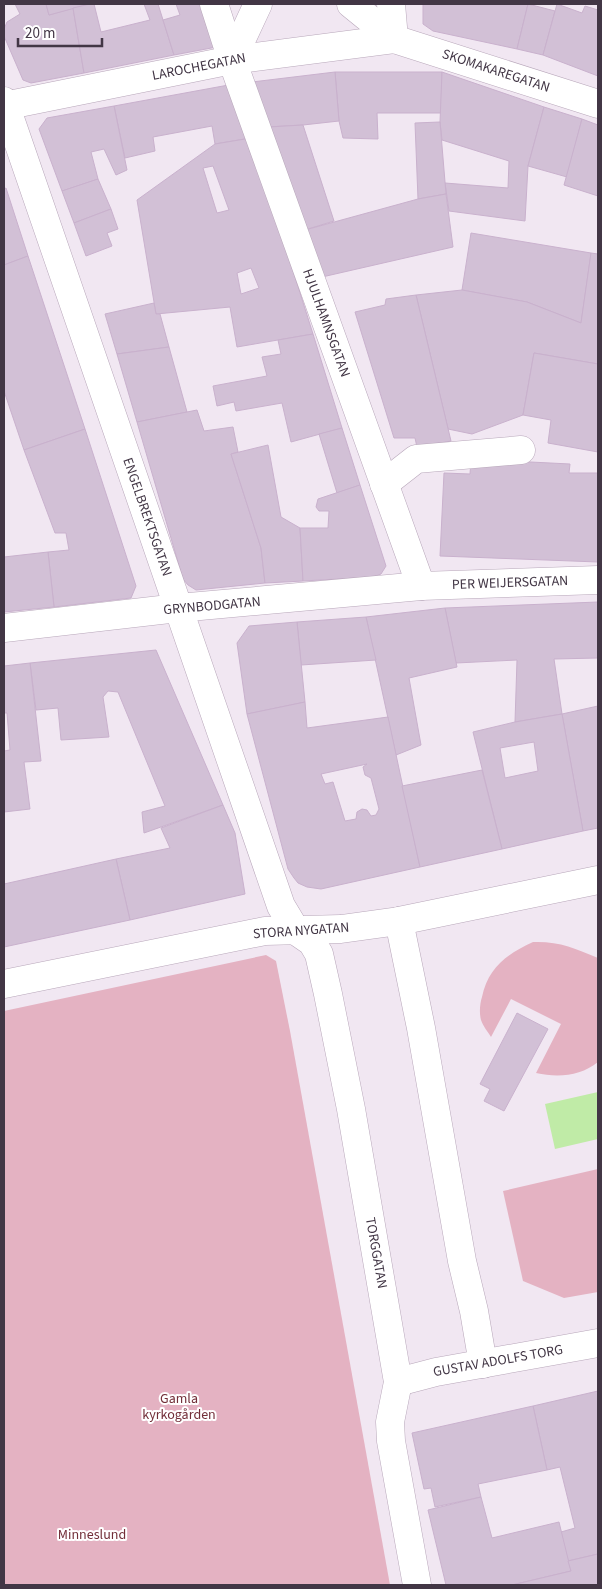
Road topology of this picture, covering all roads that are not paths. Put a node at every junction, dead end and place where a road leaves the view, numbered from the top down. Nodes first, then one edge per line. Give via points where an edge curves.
1 (214, 4) edge
2 (258, 4) edge
3 (351, 4) edge
4 (391, 4) edge
5 (394, 39) junction
6 (232, 60) junction
7 (4, 104) edge
8 (598, 104) edge
9 (521, 450) dead end
10 (384, 484) junction
11 (598, 580) edge
12 (421, 586) junction
13 (178, 608) junction
14 (4, 628) edge
15 (598, 880) edge
16 (399, 921) junction
17 (296, 931) junction
18 (4, 984) edge
19 (598, 1343) edge
20 (483, 1364) junction
21 (398, 1382) junction
22 (417, 1585) edge

1 - 6 street, HJULHAMNSGATAN
2 - 6 street
3 - 5 street
4 - 5 street
5 - 6 street, LAROCHEGATAN
5 - 8 street, SKOMAKAREGATAN
6 - 7 street, LAROCHEGATAN
6 - 10 street, HJULHAMNSGATAN
7 - 13 street, ENGELBREKTSGATAN
9 - 10 street via 417,453
10 - 12 street, HJULHAMNSGATAN
11 - 12 street, PER WEIJERSGATAN
12 - 13 street, GRYNBODGATAN
13 - 14 street, GRYNBODGATAN
13 - 17 street, ENGELBREKTSGATAN via 281,906
15 - 16 street, STORA NYGATAN
16 - 17 street, STORA NYGATAN
16 - 20 street
17 - 18 street, STORA NYGATAN via 265,931
17 - 21 street, TORGGATAN via 312,942 319,954 351,1110
19 - 20 street, GUSTAV ADOLFS TORG
20 - 21 street, GUSTAV ADOLFS TORG
21 - 22 street, TORGGATAN via 390,1422 391,1441

